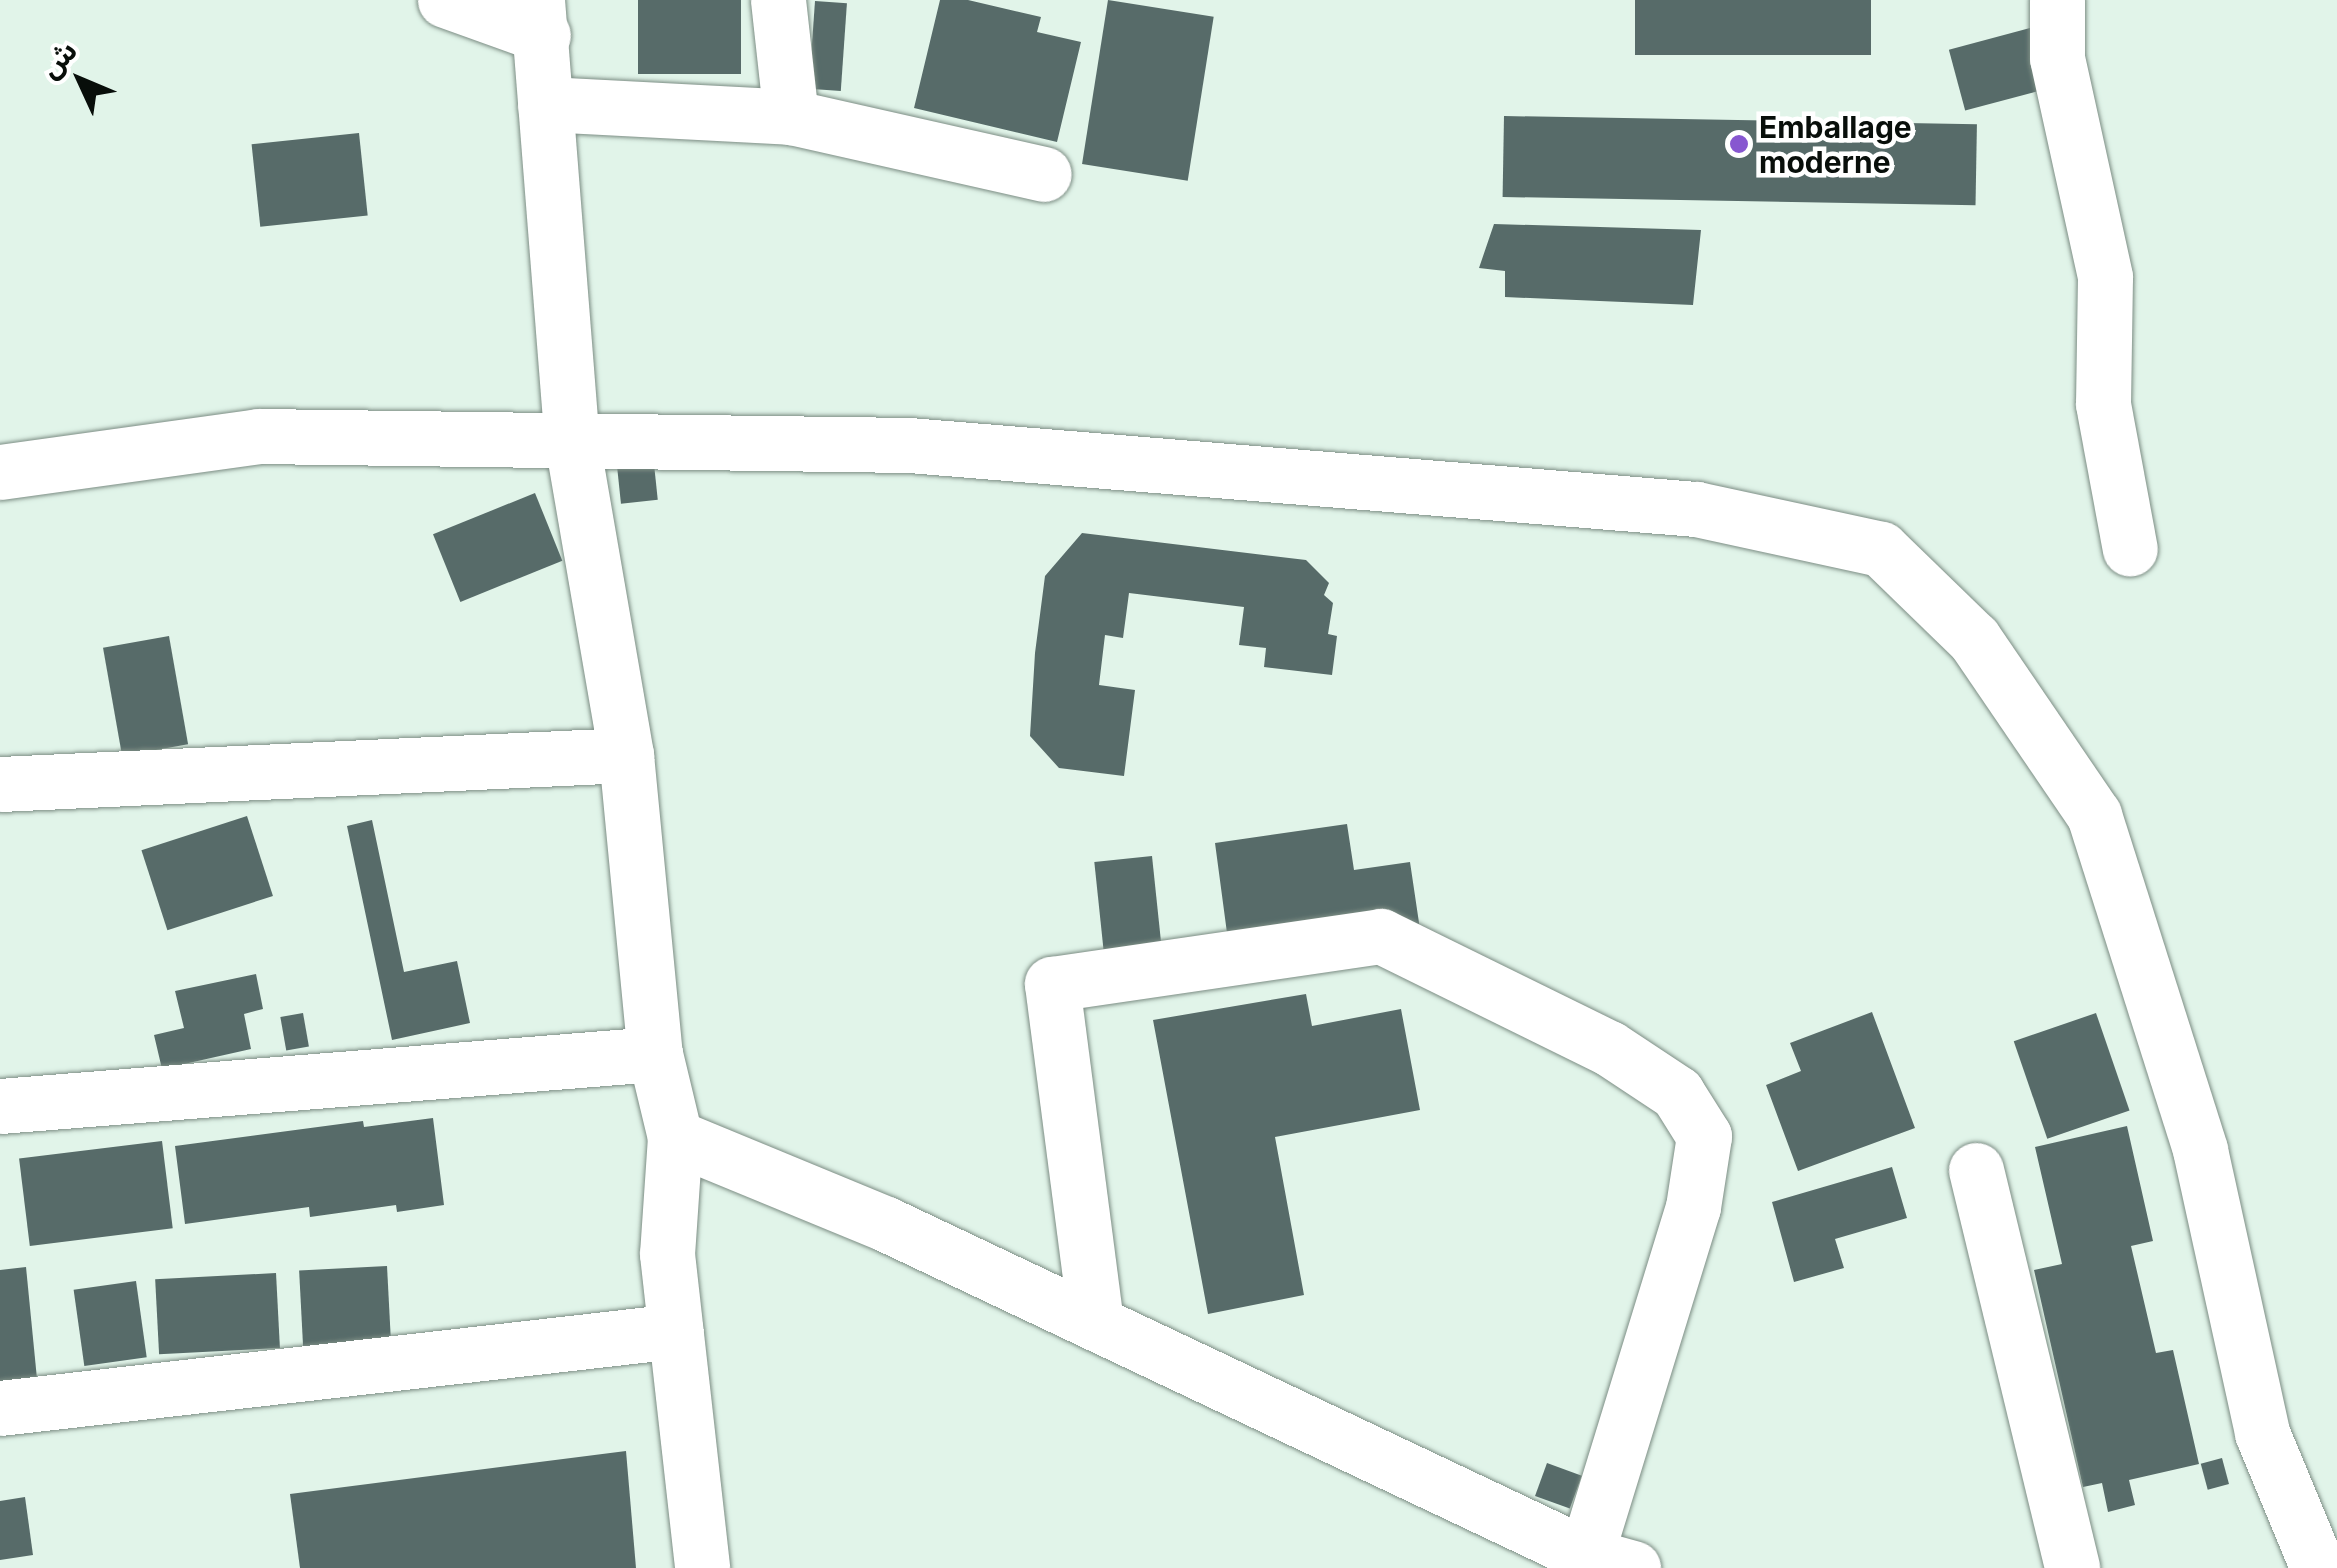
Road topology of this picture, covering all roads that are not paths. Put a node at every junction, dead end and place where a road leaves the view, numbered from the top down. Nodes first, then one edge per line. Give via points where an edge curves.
1 (445, 0) edge
2 (778, 0) edge
3 (2057, 0) edge
4 (540, 17) edge
5 (545, 104) junction
6 (791, 118) junction
7 (1044, 174) dead end
8 (572, 442) junction
9 (0, 472) edge
10 (2130, 549) dead end
11 (626, 756) junction
12 (0, 784) edge
13 (655, 1054) junction
14 (0, 1106) edge
15 (675, 1136) junction
16 (1976, 1170) dead end
17 (1096, 1323) junction
18 (676, 1331) junction
19 (0, 1408) edge
20 (1609, 1562) edge
21 (702, 1568) edge
22 (2072, 1568) edge
23 (2318, 1568) edge

1 - 4 street
2 - 6 street
3 - 10 street via 2056,58 2105,278 2103,404
4 - 5 street
5 - 6 street
5 - 8 street
6 - 7 street
8 - 9 street via 258,436
8 - 11 street
8 - 23 street via 909,445 1333,476 1696,509 1880,549 1974,639 2094,816 2200,1150 2262,1433
11 - 12 street
11 - 13 street
13 - 14 street
13 - 15 street
15 - 17 street via 886,1224
15 - 18 street via 667,1254
16 - 22 street
17 - 20 street
17 - 20 street via 1052,984 1380,936 1609,1048 1677,1093 1704,1136
18 - 19 street
18 - 21 street

